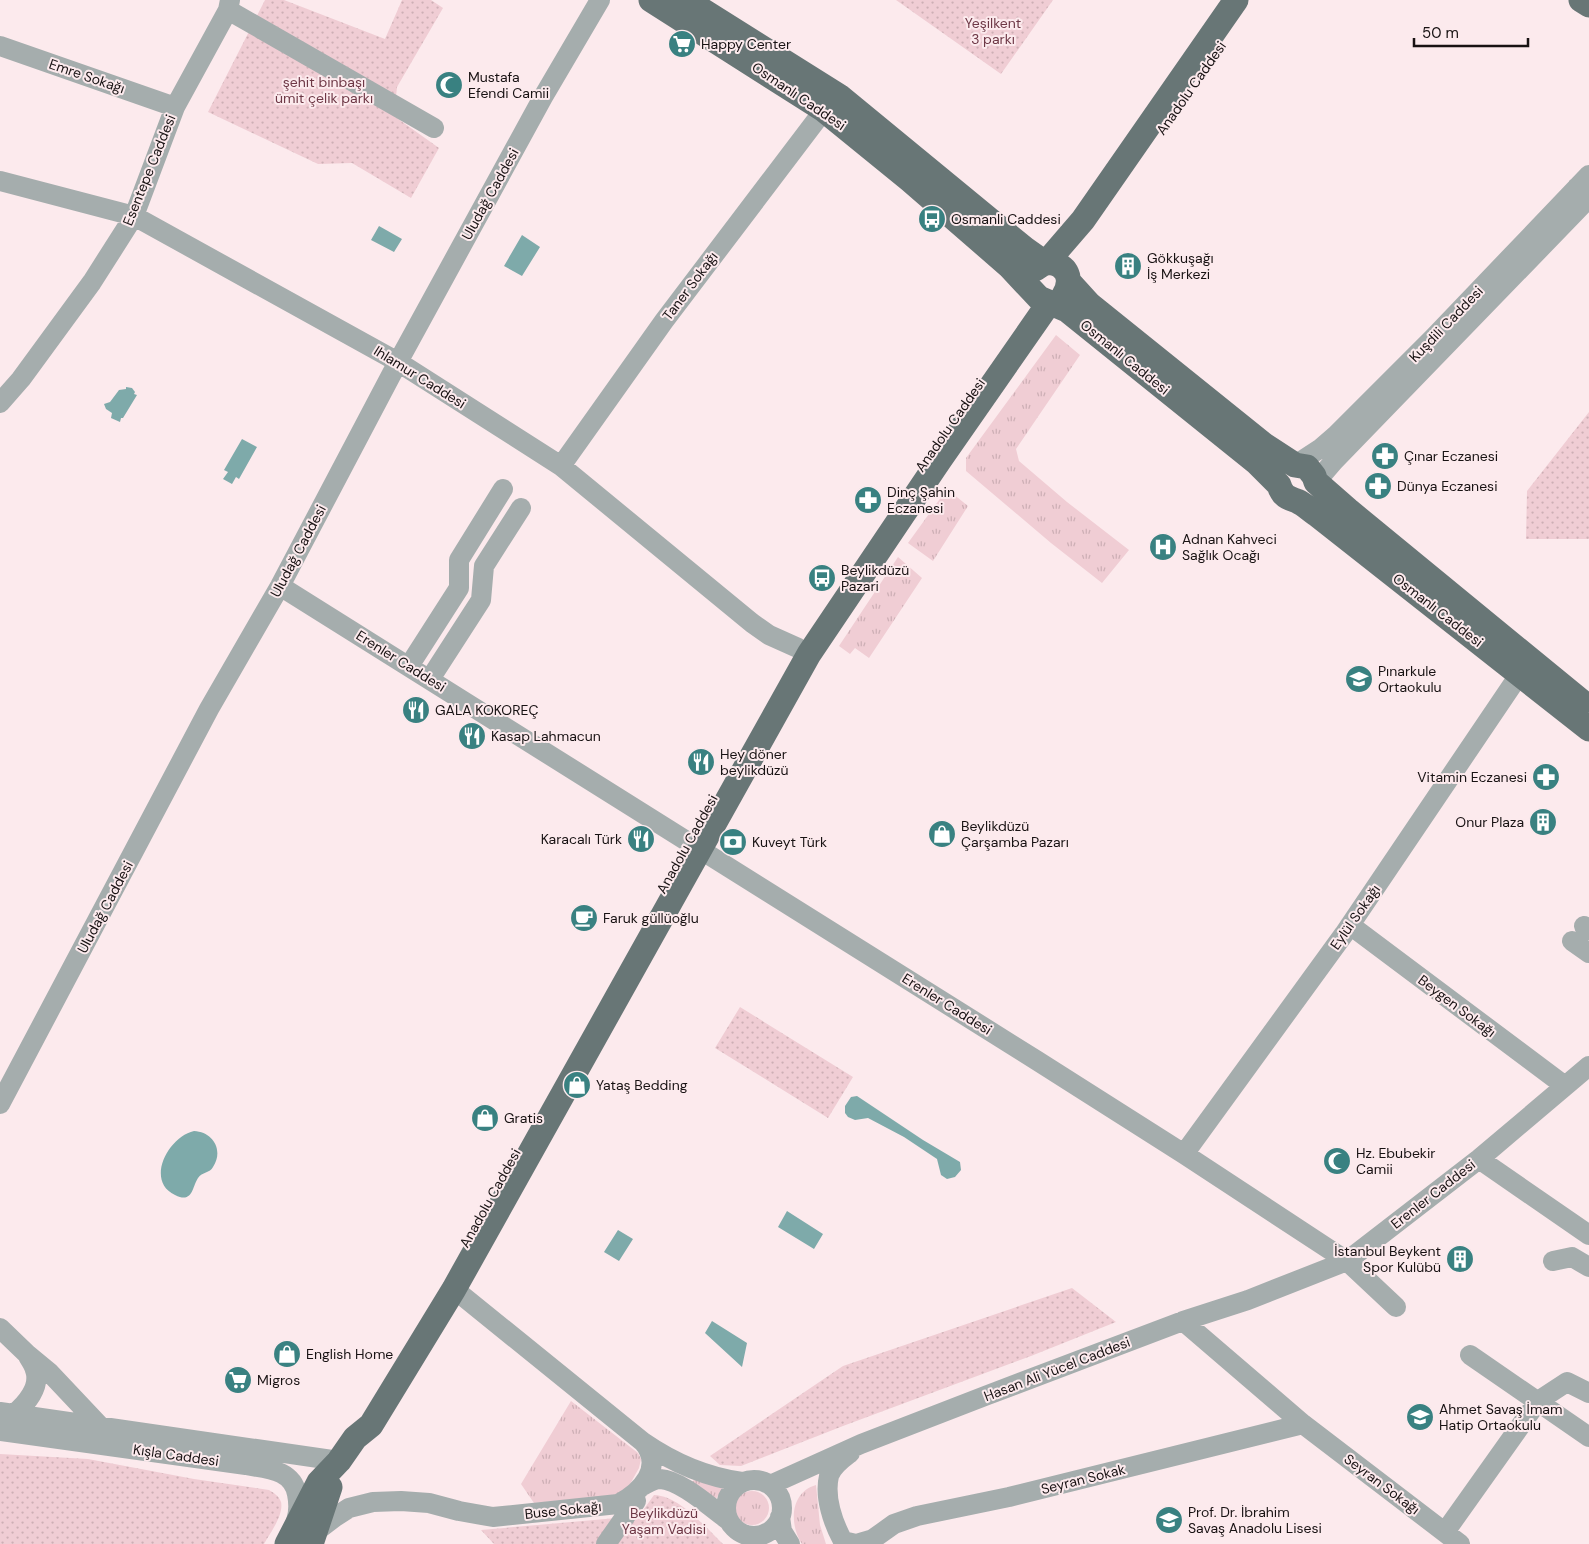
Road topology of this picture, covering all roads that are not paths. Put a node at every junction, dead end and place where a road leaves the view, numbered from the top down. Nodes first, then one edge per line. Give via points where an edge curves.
1 (600, 0) edge
2 (651, 0) edge
3 (686, 0) edge
4 (1236, 0) edge
5 (1252, 0) edge
6 (1581, 0) edge
7 (229, 5) edge
8 (1589, 5) edge
9 (0, 46) edge
10 (175, 107) junction
11 (824, 110) junction
12 (434, 128) dead end
13 (0, 181) edge
14 (1585, 187) edge
15 (134, 216) junction
16 (1046, 263) junction
17 (1069, 280) junction
18 (1042, 298) junction
19 (398, 362) junction
20 (0, 403) edge
21 (1295, 465) junction
22 (561, 466) junction
23 (1316, 482) junction
24 (503, 489) dead end
25 (1288, 493) junction
26 (521, 508) dead end
27 (280, 586) junction
28 (804, 651) junction
29 (409, 666) junction
30 (1519, 675) junction
31 (430, 679) junction
32 (1589, 708) edge
33 (1589, 729) edge
34 (694, 845) junction
35 (1350, 925) junction
36 (1582, 932) edge
37 (1589, 954) edge
38 (1589, 1066) edge
39 (1565, 1086) junction
40 (0, 1104) edge
41 (1184, 1154) junction
42 (1479, 1159) junction
43 (1589, 1235) edge
44 (1347, 1261) junction
45 (1553, 1261) dead end
46 (1589, 1267) edge
47 (448, 1285) junction
48 (1396, 1307) dead end
49 (1183, 1321) junction
50 (0, 1328) edge
51 (27, 1354) junction
52 (1470, 1355) dead end
53 (1589, 1394) edge
54 (1538, 1401) junction
55 (7, 1413) edge
56 (1303, 1424) junction
57 (100, 1426) junction
58 (0, 1431) edge
59 (1589, 1437) edge
60 (643, 1442) junction
61 (861, 1444) junction
62 (339, 1461) junction
63 (742, 1482) junction
64 (770, 1485) junction
65 (639, 1494) junction
66 (780, 1518) junction
67 (728, 1520) junction
68 (1453, 1538) edge
69 (301, 1539) edge
70 (754, 1540) edge
71 (872, 1542) edge
72 (606, 1544) edge
73 (790, 1544) edge

1 - 19 street, Uludağ Caddesi via 543,97
2 - 11 main road, Osmanlı Caddesi
3 - 16 main road, Osmanlı Caddesi via 839,96
4 - 16 main road, Anadolu Caddesi via 1083,220
5 - 17 main road, Anadolu Caddesi via 1084,242
6 - 8 main road
7 - 10 street, Esentepe Caddesi
7 - 12 street
9 - 10 street, Emre Sokağı
10 - 15 street, Esentepe Caddesi
11 - 18 main road, Osmanlı Caddesi via 953,217
11 - 22 street, Taner Sokağı via 664,321
13 - 15 street, Ihlamur Caddesi
14 - 21 street, Kuşdili Caddesi via 1343,428
14 - 23 street, Kuşdili Caddesi
15 - 19 street, Ihlamur Caddesi
15 - 20 street, Esentepe Caddesi via 92,282
16 - 17 main road, Osmanlı Caddesi via 1058,264
16 - 18 main road via 1032,273 1030,284
17 - 18 main road via 1063,296
17 - 21 main road, Osmanlı Caddesi via 1095,309 1263,444
18 - 25 main road, Osmanlı Caddesi via 1067,310 1256,462
18 - 28 main road, Anadolu Caddesi via 1024,320 935,458 844,577
19 - 22 street, Ihlamur Caddesi
19 - 27 street, Uludağ Caddesi
21 - 23 main road, Osmanlı Caddesi via 1307,467
21 - 25 main road via 1285,470 1280,479
22 - 28 street, Ihlamur Caddesi via 752,623 769,635
23 - 25 main road via 1308,498
23 - 32 main road, Osmanlı Caddesi
24 - 29 street via 459,560 459,588
25 - 30 main road, Osmanlı Caddesi
26 - 31 street via 484,566 481,600
27 - 29 street, Erenler Caddesi
27 - 40 street, Uludağ Caddesi via 204,718
28 - 34 main road, Anadolu Caddesi
29 - 31 street, Erenler Caddesi
30 - 33 main road, Osmanlı Caddesi
30 - 35 street, Eylül Sokağı
31 - 34 street, Erenler Caddesi
34 - 41 street, Erenler Caddesi
34 - 47 main road, Anadolu Caddesi via 489,1201
35 - 39 street, Beygen Sokağı
35 - 41 street, Eylül Sokağı
36 - 37 street
38 - 39 street, Erenler Caddesi
39 - 42 street, Erenler Caddesi
41 - 44 street, Erenler Caddesi
42 - 43 street
42 - 44 street, Erenler Caddesi
44 - 48 street
44 - 49 street, Hasan Ali Yücel Caddesi via 1248,1300
45 - 46 street via 1572,1257
47 - 60 street
47 - 62 main road, Anadolu Caddesi via 360,1416 355,1438
49 - 56 street, Seyran Sokağı
49 - 61 street, Hasan Ali Yücel Caddesi
50 - 51 street
51 - 55 street via 36,1370 36,1380 28,1400
51 - 57 street via 55,1378
52 - 54 street
53 - 54 street via 1567,1382
54 - 59 street
54 - 68 street
55 - 57 street, Kışla Caddesi
56 - 68 street, Seyran Sokağı
56 - 71 street, Seyran Sokak via 1009,1497 917,1516 894,1524
57 - 62 street, Kışla Caddesi
58 - 69 street, Kışla Caddesi via 281,1472 290,1477 296,1488
60 - 63 street via 702,1473
60 - 65 street, Buse Sokağı via 652,1454 652,1460 649,1475
61 - 64 street, Hasan Ali Yücel Caddesi
61 - 71 street via 837,1463 830,1475 828,1491 836,1528 843,1541 856,1544
62 - 69 main road, Anadolu Caddesi via 319,1482
63 - 64 street via 762,1480
63 - 67 street via 730,1492 726,1501
64 - 66 street via 781,1499
65 - 67 street via 652,1481 661,1479 677,1484
65 - 69 street, Buse Sokağı via 618,1504 492,1517 429,1503 373,1502 349,1508
65 - 72 street
66 - 70 street via 776,1526
66 - 73 street via 782,1531
67 - 70 street

